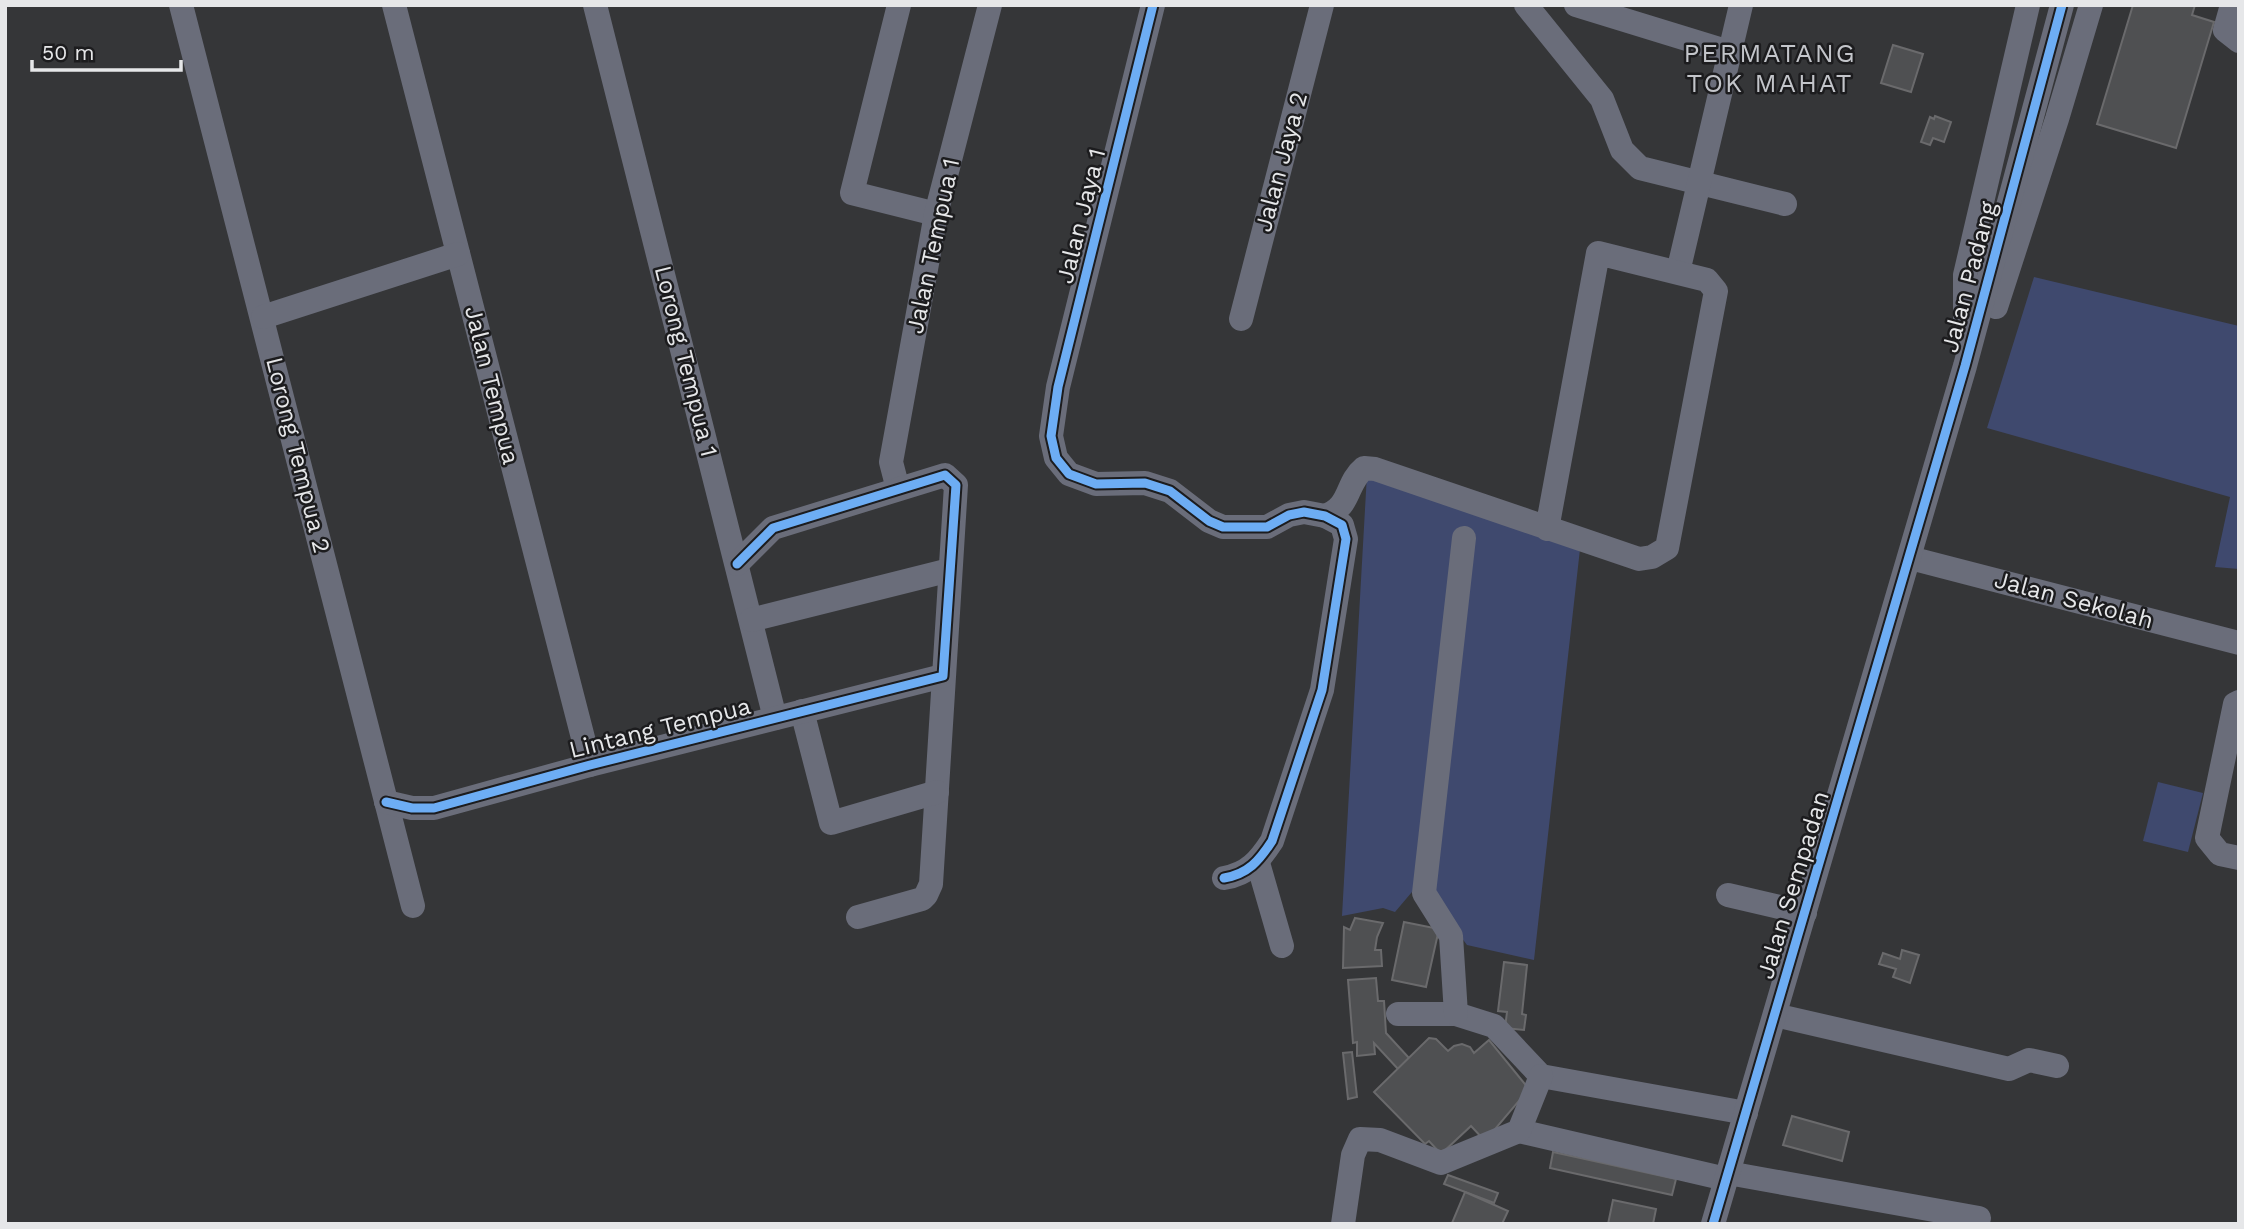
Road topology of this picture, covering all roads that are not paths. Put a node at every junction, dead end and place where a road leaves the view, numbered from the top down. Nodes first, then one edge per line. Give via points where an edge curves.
1 (181, 5) edge
2 (394, 5) edge
3 (595, 5) edge
4 (899, 5) edge
5 (990, 5) edge
6 (1153, 5) edge
7 (1322, 5) edge
8 (1526, 5) edge
9 (1576, 5) edge
10 (1741, 5) edge
11 (2028, 5) edge
12 (2062, 5) edge
13 (2091, 5) edge
14 (2232, 5) edge
15 (2239, 41) edge
16 (1730, 52) junction
17 (1698, 183) junction
18 (1785, 204) dead end
19 (936, 214) junction
20 (458, 254) junction
21 (1678, 272) junction
22 (263, 317) junction
23 (1241, 319) dead end
24 (1965, 366) junction
25 (898, 489) junction
26 (1325, 516) junction
27 (1546, 529) junction
28 (1464, 538) dead end
29 (1909, 558) junction
30 (737, 564) junction
31 (950, 569) junction
32 (751, 620) junction
33 (2239, 643) edge
34 (943, 676) junction
35 (2239, 702) edge
36 (802, 711) junction
37 (775, 718) junction
38 (590, 765) junction
39 (2229, 785) edge
40 (937, 792) junction
41 (386, 802) junction
42 (2230, 856) edge
43 (1258, 863) junction
44 (1224, 878) dead end
45 (1728, 895) dead end
46 (413, 906) dead end
47 (1805, 913) junction
48 (858, 917) dead end
49 (1282, 946) dead end
50 (1398, 1014) dead end
51 (1456, 1014) junction
52 (1775, 1015) junction
53 (2057, 1066) dead end
54 (1541, 1076) junction
55 (1745, 1113) junction
56 (1519, 1131) junction
57 (1727, 1176) junction
58 (1979, 1218) dead end
59 (1343, 1224) edge
60 (1713, 1224) edge

1 - 22 street, Lorong Tempua 2
2 - 20 street, Jalan Tempua
3 - 30 street, Lorong Tempua 1
4 - 19 street via 852,193
5 - 19 street, Jalan Tempua 1
6 - 26 street, Jalan Jaya 1 via 1058,387 1051,436 1056,458 1069,474 1096,484 1145,484 1170,491 1223,527 1267,527 1304,512
7 - 23 street, Jalan Jaya 2
8 - 17 street via 1602,99 1622,150 1640,168
9 - 16 street
10 - 16 street
11 - 24 street via 1965,275
12 - 24 street, Jalan Padang
13 - 24 street via 1999,300
14 - 15 street via 2225,30
16 - 17 street
17 - 18 street
17 - 21 street
19 - 25 street, Jalan Tempua 1 via 891,462
20 - 22 street
20 - 38 street, Jalan Tempua
21 - 27 street via 1598,253
21 - 27 street via 1707,281 1716,291 1667,548 1652,558 1639,559
22 - 41 street, Lorong Tempua 2
24 - 29 street, Jalan Padang
25 - 30 street via 773,528
25 - 31 street via 945,475 956,485
26 - 27 street via 1343,505 1357,473 1364,468
26 - 43 street via 1342,525 1346,539 1322,690 1272,841
28 - 51 street via 1424,893 1451,936
29 - 33 street, Jalan Sekolah
29 - 47 street, Jalan Sempadan
30 - 32 street, Lorong Tempua 1
31 - 32 street
31 - 34 street
32 - 37 street, Lorong Tempua 1
34 - 36 street, Lintang Tempua
34 - 40 street
35 - 39 street via 2235,704
36 - 37 street, Lintang Tempua
36 - 40 street via 831,823
37 - 38 street, Lintang Tempua
38 - 41 street, Lintang Tempua via 434,808
39 - 42 street via 2207,838
40 - 48 street via 931,884 926,895
41 - 46 street, Lorong Tempua 2
43 - 44 street via 1238,876
43 - 49 street
45 - 47 street
47 - 52 street, Jalan Sempadan
50 - 51 street
51 - 54 street via 1494,1026
52 - 53 street via 2008,1069 2029,1060
52 - 55 street, Jalan Sempadan
54 - 55 street
54 - 56 street
55 - 57 street, Jalan Sempadan
56 - 57 street
56 - 59 street via 1441,1163 1380,1140 1360,1139 1353,1155
57 - 58 street
57 - 60 street, Jalan Sempadan

